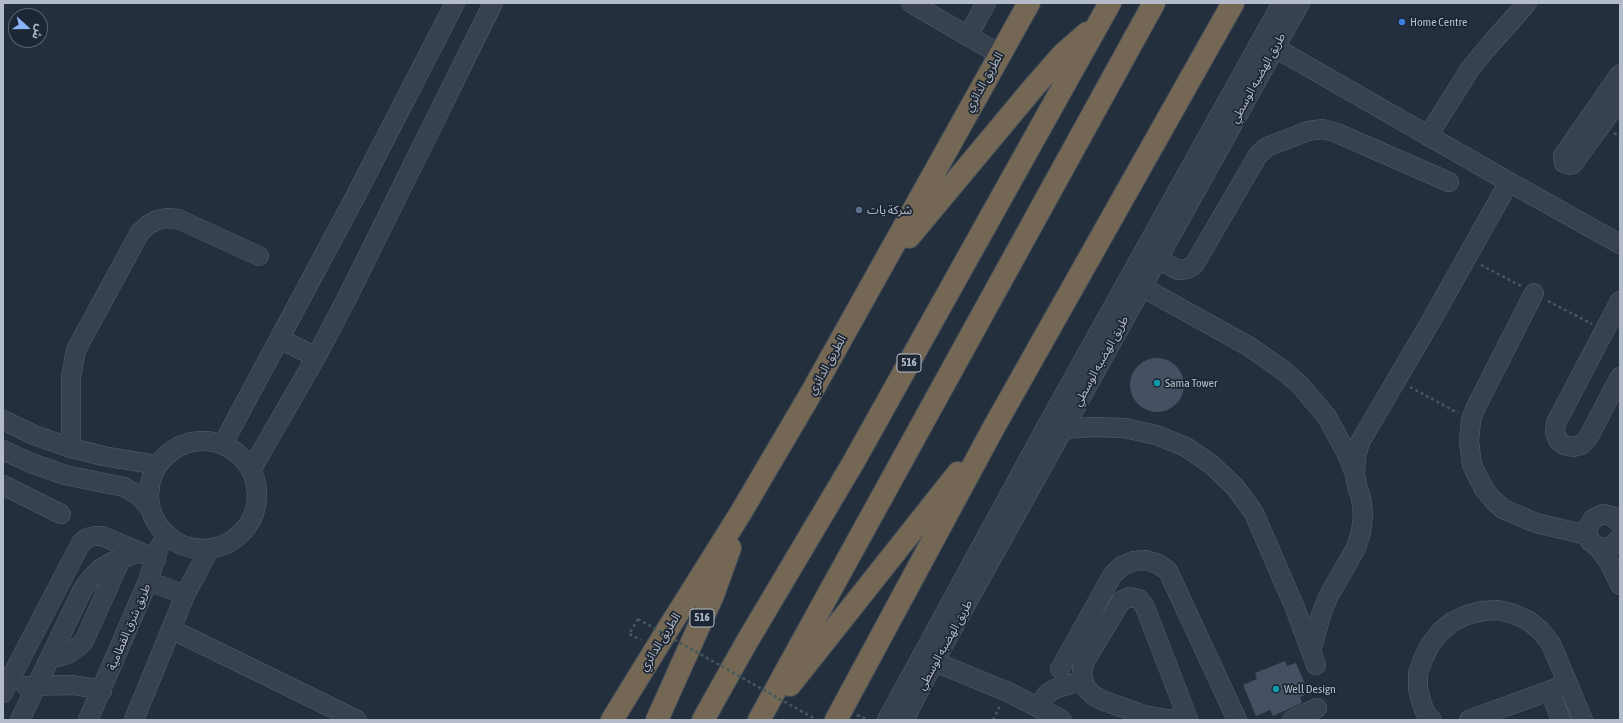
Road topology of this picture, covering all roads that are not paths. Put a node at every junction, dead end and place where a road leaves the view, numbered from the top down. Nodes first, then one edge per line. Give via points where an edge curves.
1 (455, 3) edge
2 (493, 3) edge
3 (911, 3) edge
4 (986, 3) edge
5 (1029, 3) edge
6 (1154, 3) edge
7 (1233, 3) edge
8 (1282, 3) edge
9 (1300, 3) edge
10 (1527, 3) edge
11 (1106, 11) edge
12 (968, 36) junction
13 (1268, 44) junction
14 (999, 54) junction
15 (1620, 74) edge
16 (1620, 99) edge
17 (1428, 136) junction
18 (1449, 182) dead end
19 (1509, 182) junction
20 (1620, 244) edge
21 (259, 256) dead end
22 (1158, 260) junction
23 (881, 268) junction
24 (1142, 287) junction
25 (1534, 293) dead end
26 (1620, 301) edge
27 (280, 339) junction
28 (1099, 348) junction
29 (316, 357) junction
30 (1620, 377) edge
31 (3, 420) edge
32 (994, 427) junction
33 (1064, 429) junction
34 (223, 444) junction
35 (70, 448) junction
36 (3, 450) edge
37 (157, 465) junction
38 (251, 470) junction
39 (1355, 473) junction
40 (3, 485) edge
41 (150, 508) junction
42 (61, 514) dead end
43 (740, 514) junction
44 (1620, 526) edge
45 (162, 532) junction
46 (1593, 541) junction
47 (209, 550) junction
48 (148, 556) junction
49 (701, 577) junction
50 (148, 581) junction
51 (1620, 585) edge
52 (185, 595) junction
53 (171, 629) junction
54 (928, 659) junction
55 (1060, 669) dead end
56 (1083, 680) junction
57 (1568, 684) junction
58 (37, 685) junction
59 (4, 686) edge
60 (102, 691) junction
61 (1550, 691) junction
62 (1038, 708) junction
63 (1317, 708) dead end
64 (20, 720) edge
65 (88, 720) edge
66 (134, 720) edge
67 (357, 720) edge
68 (612, 720) edge
69 (649, 720) edge
70 (657, 720) edge
71 (703, 720) edge
72 (759, 720) edge
73 (762, 720) edge
74 (836, 720) edge
75 (887, 720) edge
76 (904, 720) edge
77 (1062, 720) edge
78 (1188, 720) edge
79 (1237, 720) edge
80 (1292, 720) edge
81 (1432, 720) edge
82 (1469, 720) edge
83 (1561, 720) edge
84 (1583, 720) edge

1 - 27 street
2 - 29 street
3 - 12 street
4 - 12 street
5 - 14 highway, الطريق الدائري / 516
6 - 72 highway
7 - 32 highway
8 - 13 street, طريق الهضبه الوسطي
9 - 13 street, طريق الهضبه الوسطي
10 - 17 street via 1474,63
11 - 23 highway, 516 via 1034,87 937,205
11 - 71 highway, 516 via 853,463
12 - 14 street
13 - 17 street
13 - 22 street, طريق الهضبه الوسطي
13 - 28 street, طريق الهضبه الوسطي
14 - 23 highway, الطريق الدائري / 516
15 - 16 street via 1563,156 1564,163 1570,166 1574,164
17 - 19 street
18 - 22 street via 1337,133 1323,129 1308,131 1267,147 1258,155 1194,265 1178,270
19 - 20 street
19 - 39 street via 1360,442
21 - 35 street via 178,219 157,220 140,232 76,350 71,377
22 - 24 street, طريق الهضبه الوسطي
23 - 43 highway, الطريق الدائري / 516
24 - 28 street, طريق الهضبه الوسطي
24 - 39 street via 1250,347 1300,384 1327,417
25 - 46 street via 1471,420 1469,441 1472,465 1481,484 1503,509
26 - 30 street via 1556,423 1555,432 1558,440 1573,447 1581,445 1588,438
27 - 29 street
27 - 34 street
28 - 33 street, طريق الهضبه الوسطي
28 - 54 street, طريق الهضبه الوسطي
29 - 38 street
31 - 35 street
32 - 73 highway
32 - 74 highway
33 - 39 street via 1125,428 1156,435 1186,447 1212,465 1235,487 1254,513 1295,608 1313,659 1315,633 1326,603 1356,548 1361,532 1363,515
33 - 54 street, طريق الهضبه الوسطي
34 - 37 street via 211,441 186,443 175,448
34 - 38 street via 244,459
35 - 37 street
36 - 41 street via 54,471 124,487 139,496
37 - 41 street via 149,486
38 - 47 street via 257,496 251,521 233,541
40 - 42 street
41 - 45 street via 154,521
43 - 49 highway, الطريق الدائري / 516
43 - 70 highway, 516 via 713,594
44 - 46 street via 1611,547
44 - 46 street via 1609,515 1597,515 1589,523
45 - 47 street via 183,547
45 - 48 street, طريق شرق القطامية
46 - 51 street via 1610,564
47 - 52 street
48 - 50 street, طريق شرق القطامية
48 - 58 street via 121,559 84,641 74,650 49,659
48 - 59 street via 102,536 87,538 81,543
49 - 68 highway, الطريق الدائري / 516
49 - 69 highway, 516
50 - 52 street
50 - 60 street, طريق شرق القطامية
52 - 53 street
53 - 66 street
53 - 67 street
54 - 62 street via 1008,692
54 - 75 street, طريق الهضبه الوسطي
54 - 76 street, طريق الهضبه الوسطي
55 - 79 street via 1113,574 1122,566 1146,560 1168,571
56 - 62 street via 1055,689 1047,694
56 - 78 street via 1094,696 1123,709 1166,719
56 - 78 street via 1082,670 1085,662 1121,601 1135,597 1145,607
57 - 61 street
57 - 81 street via 1551,644 1541,631 1528,621 1498,610 1467,614 1440,632 1430,645 1418,674 1422,704
57 - 84 street
58 - 59 street
58 - 60 street via 73,685
58 - 64 street
60 - 65 street, طريق شرق القطامية
61 - 82 street
61 - 83 street
62 - 77 street
63 - 80 street

